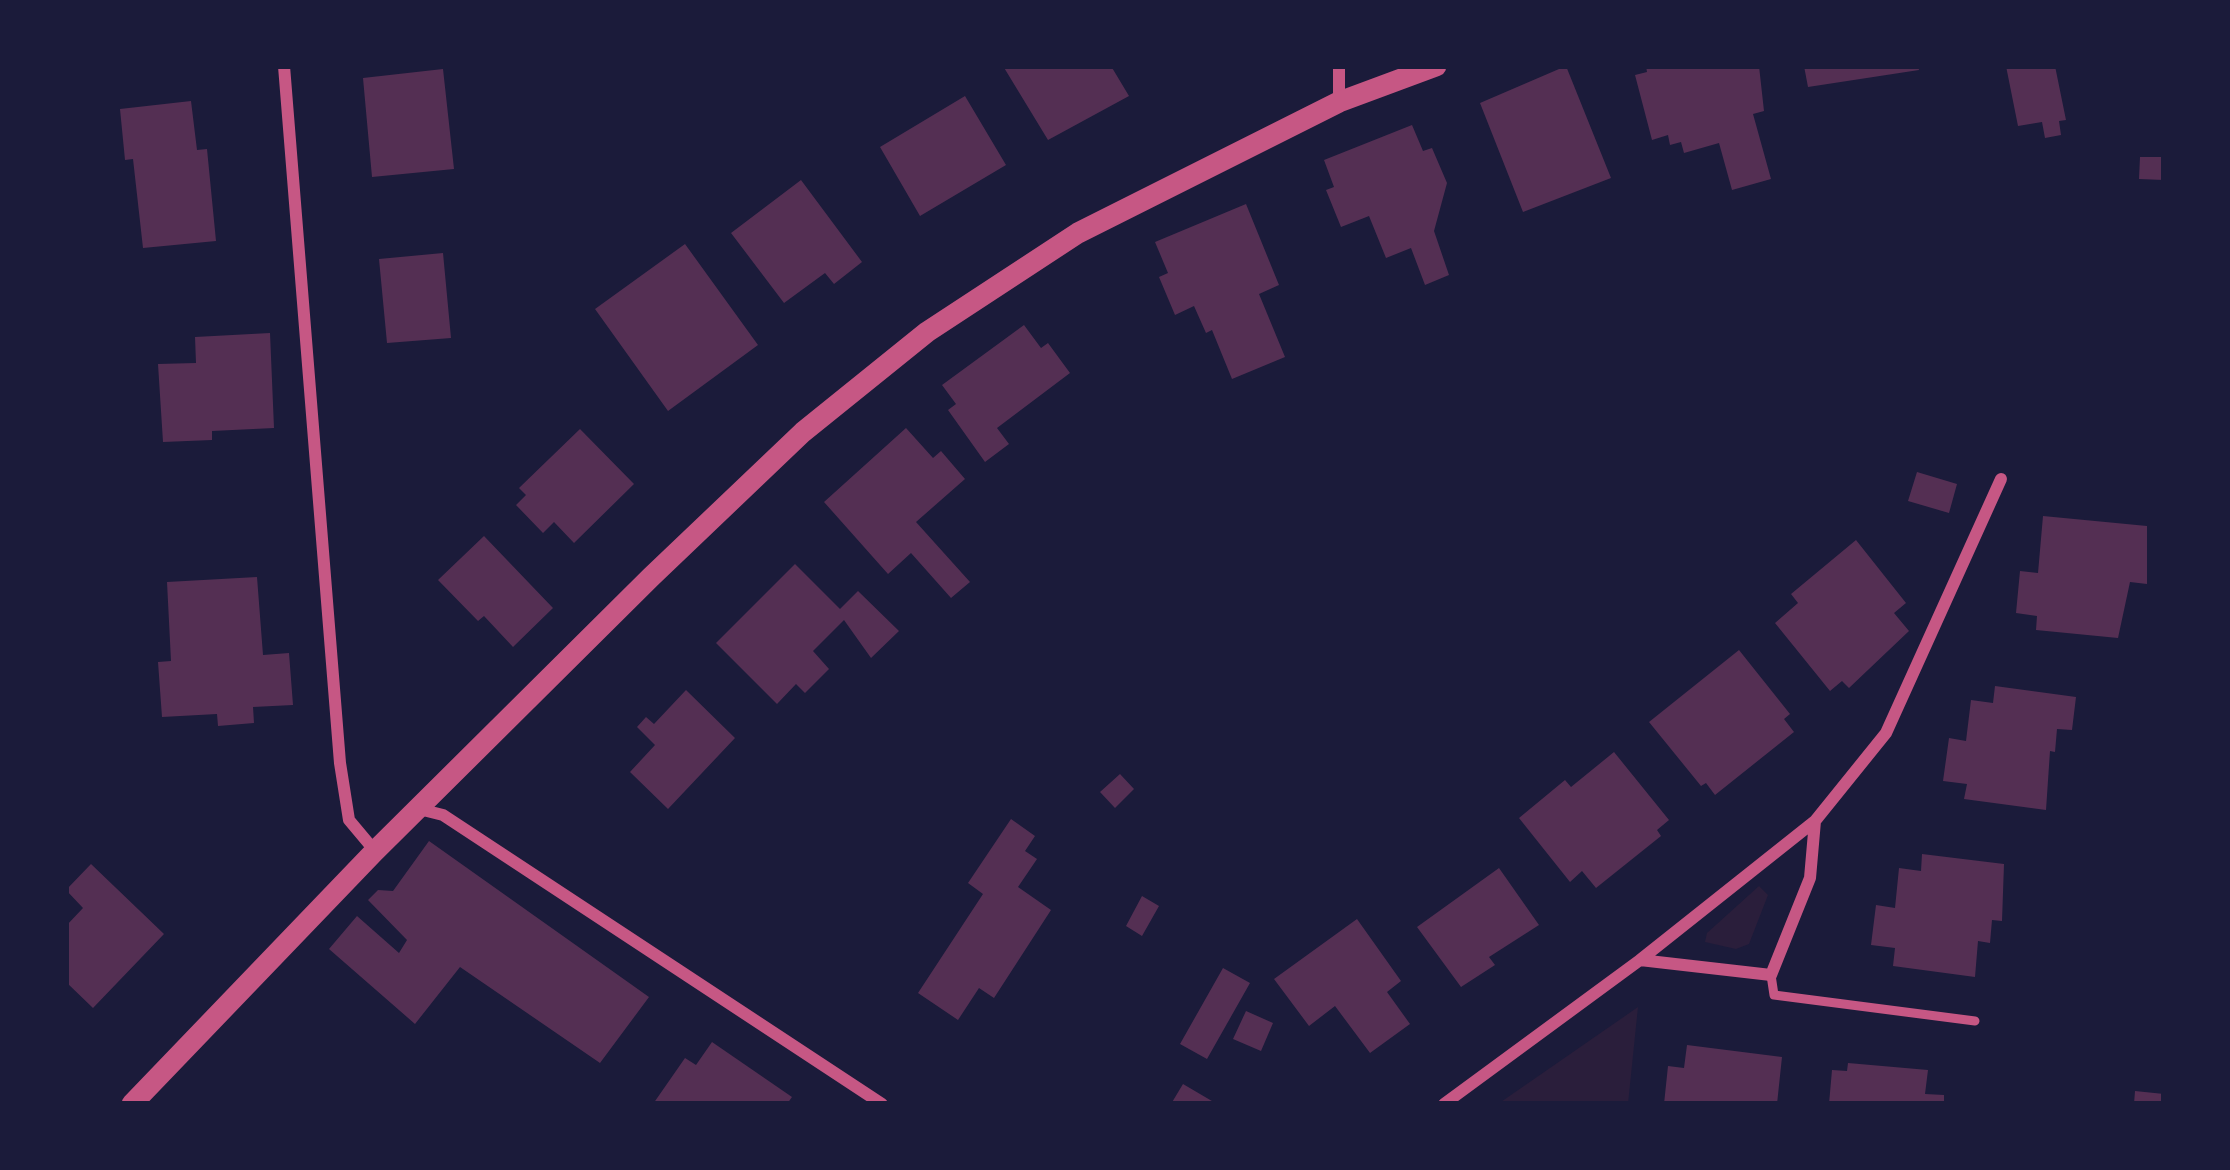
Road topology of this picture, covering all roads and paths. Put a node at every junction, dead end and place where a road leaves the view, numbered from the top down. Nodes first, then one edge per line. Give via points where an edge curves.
1 (284, 66) edge
2 (1340, 66) edge
3 (1436, 66) edge
4 (1339, 102) junction
5 (2001, 479) dead end
6 (418, 809) junction
7 (1815, 821) junction
8 (375, 851) junction
9 (1640, 960) junction
10 (1771, 975) junction
11 (1975, 1021) dead end
12 (131, 1104) edge
13 (882, 1104) edge
14 (1444, 1104) edge

1 - 8 street via 340,764 349,820
2 - 4 street
3 - 4 street
4 - 6 street via 1078,233 927,332 803,432
5 - 7 street via 1886,734
6 - 8 street
6 - 13 street via 443,814
7 - 9 street
7 - 10 street via 1810,878
8 - 12 street
9 - 10 street
9 - 14 street
10 - 11 lane via 1774,995

